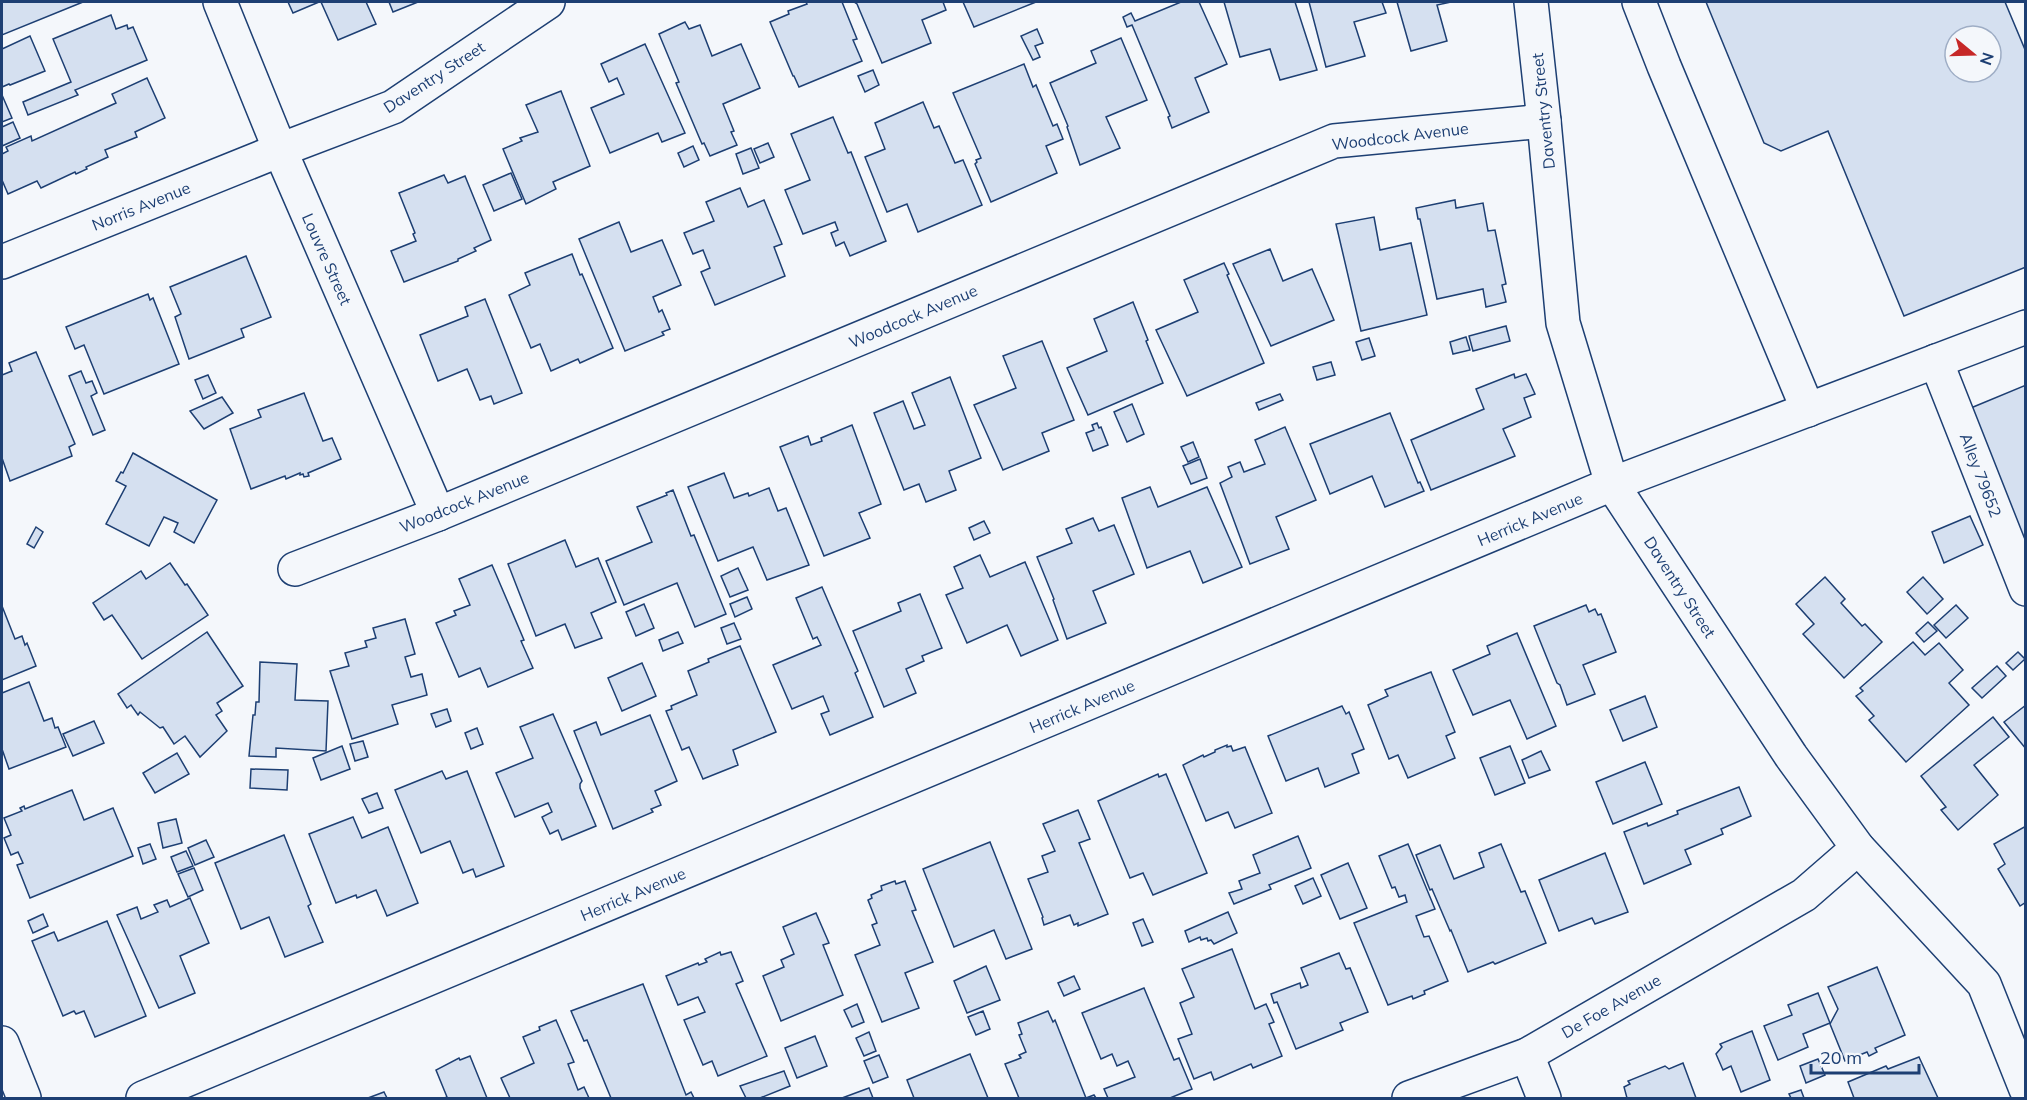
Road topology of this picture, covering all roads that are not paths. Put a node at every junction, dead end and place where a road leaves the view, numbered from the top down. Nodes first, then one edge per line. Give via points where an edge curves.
1 (220, 2) edge
2 (548, 2) edge
3 (1531, 2) edge
4 (1639, 2) edge
5 (1544, 121) junction
6 (280, 150) junction
7 (3, 257) edge
8 (2025, 327) edge
9 (1936, 361) junction
10 (1808, 410) junction
11 (1612, 484) junction
12 (438, 514) junction
13 (295, 568) dead end
14 (2025, 590) edge
15 (1858, 848) junction
16 (2, 1043) edge
17 (1527, 1055) junction
18 (2025, 1089) edge
19 (24, 1098) edge
20 (143, 1098) edge
21 (1409, 1098) edge
22 (1544, 1098) edge

1 - 6 street, Louvre Street
2 - 6 street, Daventry Street via 393,107
3 - 5 street, Daventry Street
4 - 10 street
5 - 11 street, Daventry Street via 1563,323
5 - 12 street, Woodcock Avenue via 1334,141
6 - 7 street, Norris Avenue
6 - 12 street, Louvre Street
8 - 9 street, Herrick Avenue
9 - 10 street, Herrick Avenue
9 - 14 street, Alley 79652
10 - 11 street, Herrick Avenue
11 - 15 street, Daventry Street via 1791,756
11 - 20 street, Herrick Avenue
12 - 13 street, Woodcock Avenue
15 - 17 street, De Foe Avenue via 1804,895
15 - 18 street, Daventry Street via 1984,984
16 - 19 street
17 - 21 street, De Foe Avenue
17 - 22 street

